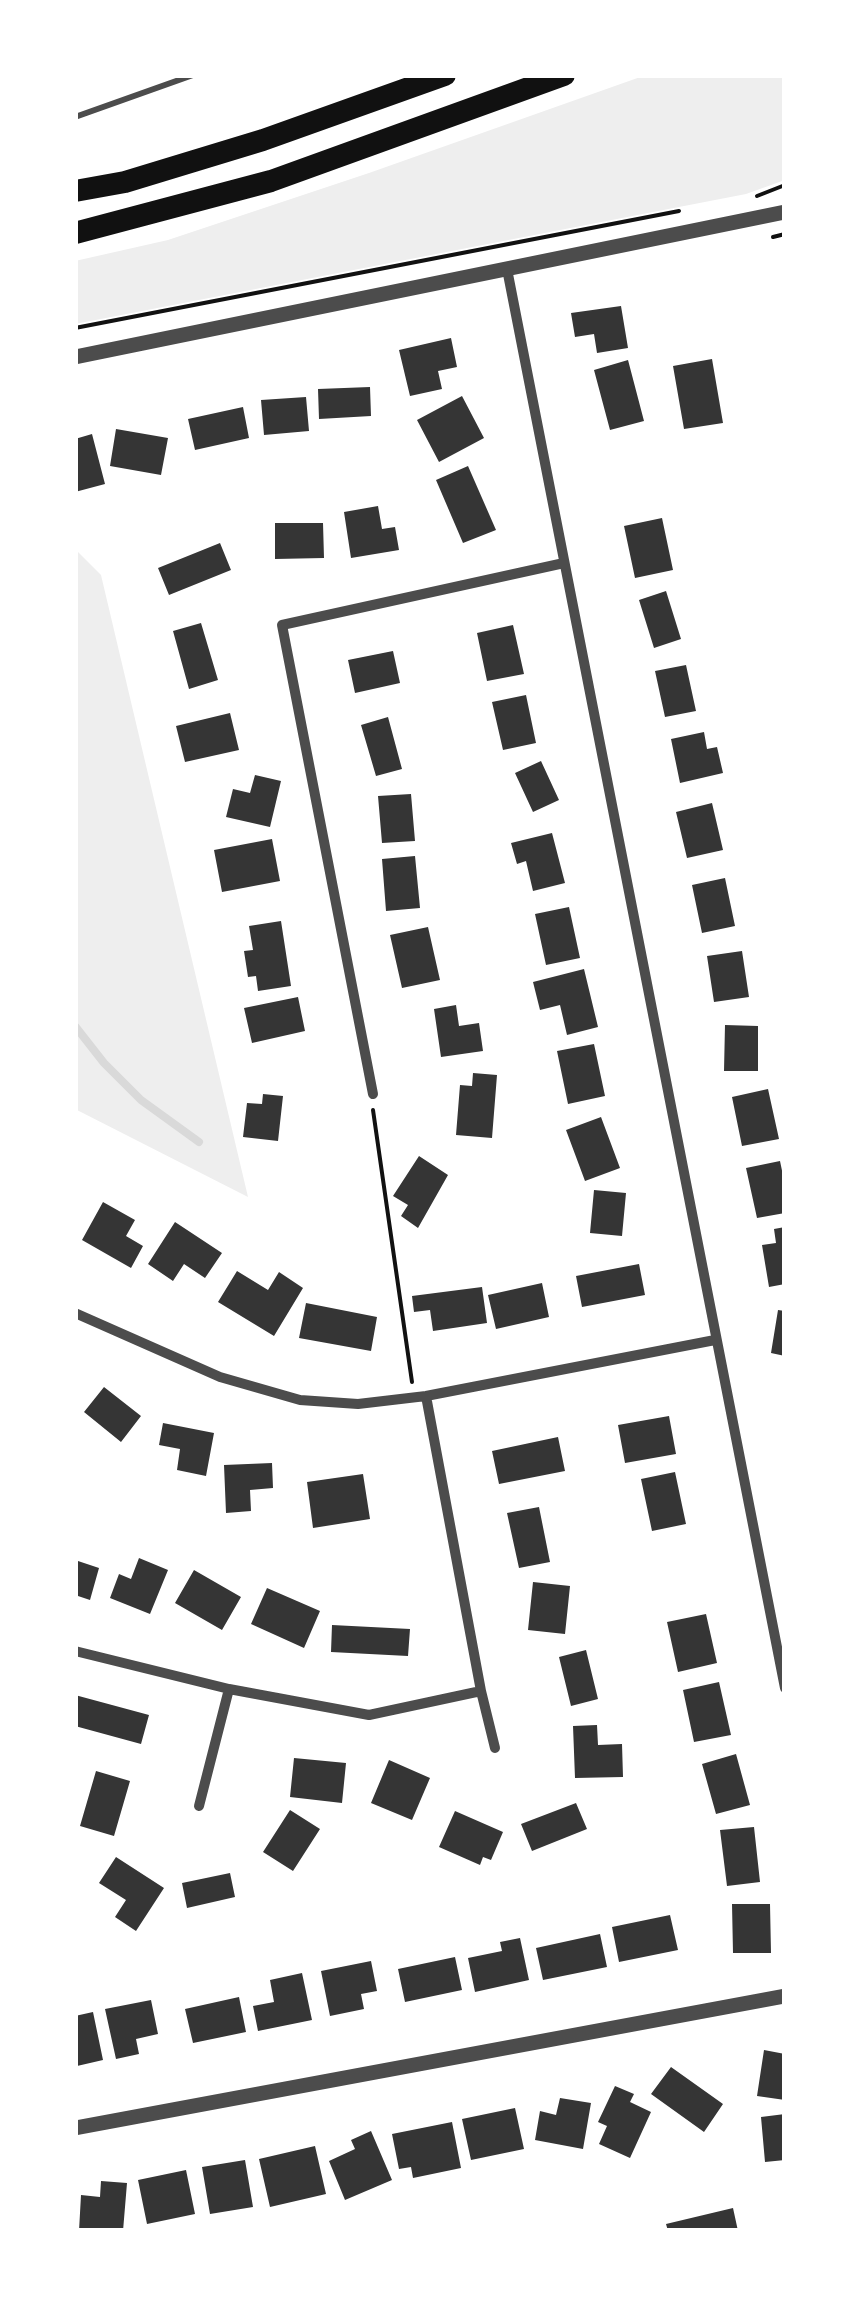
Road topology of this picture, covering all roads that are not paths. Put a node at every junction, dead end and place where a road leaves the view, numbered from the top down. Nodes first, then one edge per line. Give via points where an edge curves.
1 (194, 75) edge
2 (445, 75) edge
3 (564, 75) edge
4 (75, 116) edge
5 (75, 191) edge
6 (785, 212) edge
7 (75, 233) edge
8 (507, 269) junction
9 (75, 357) edge
10 (564, 563) junction
11 (373, 1094) road end
12 (75, 1313) edge
13 (714, 1340) junction
14 (420, 1396) junction
15 (75, 1651) edge
16 (785, 1688) edge
17 (228, 1689) junction
18 (481, 1691) junction
19 (495, 1748) dead end
20 (199, 1806) dead end
21 (785, 1996) edge
22 (75, 2128) edge

1 - 4 lane
2 - 5 highway via 263,140
3 - 7 highway via 271,180
6 - 8 street
8 - 9 street
8 - 10 street
10 - 11 street via 282,624
10 - 13 street
12 - 14 street via 220,1376 300,1400 358,1404
13 - 14 street
13 - 16 street
14 - 18 street
15 - 17 street
17 - 18 street via 369,1715
17 - 20 street
18 - 19 street
21 - 22 street

